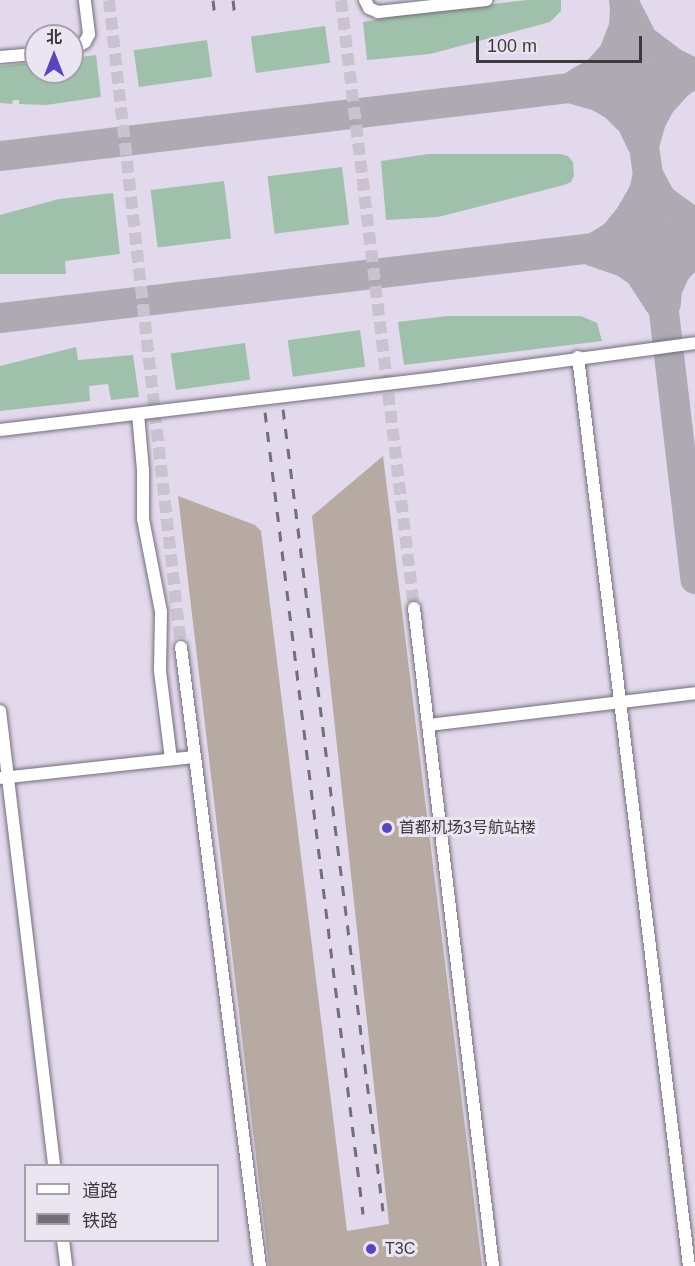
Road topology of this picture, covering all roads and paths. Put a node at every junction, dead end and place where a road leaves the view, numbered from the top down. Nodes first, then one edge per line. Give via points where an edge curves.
1 (85, 0) edge
2 (365, 0) edge
3 (486, 0) edge
4 (84, 43) edge
5 (24, 55) edge
6 (0, 57) edge
7 (695, 343) edge
8 (578, 357) junction
9 (138, 414) junction
10 (0, 430) edge
11 (414, 608) tunnel mouth
12 (182, 647) tunnel mouth
13 (695, 693) edge
14 (621, 702) junction
15 (0, 711) edge
16 (428, 725) junction
17 (195, 757) junction
18 (171, 759) junction
19 (4, 778) edge
20 (54, 1164) edge
21 (63, 1242) edge
22 (66, 1266) edge
23 (260, 1266) edge
24 (493, 1266) edge
25 (689, 1266) edge

1 - 4 lane via 89,34
2 - 3 lane via 369,8 378,12
5 - 6 lane
7 - 8 lane
8 - 9 lane
8 - 14 lane
9 - 10 lane
9 - 18 lane via 144,526 160,612 160,671
11 - 16 lane
12 - 17 lane
13 - 14 lane
14 - 16 lane
14 - 25 lane
15 - 19 lane
16 - 24 lane
17 - 18 lane
17 - 23 lane
18 - 19 lane
19 - 20 lane
21 - 22 lane

